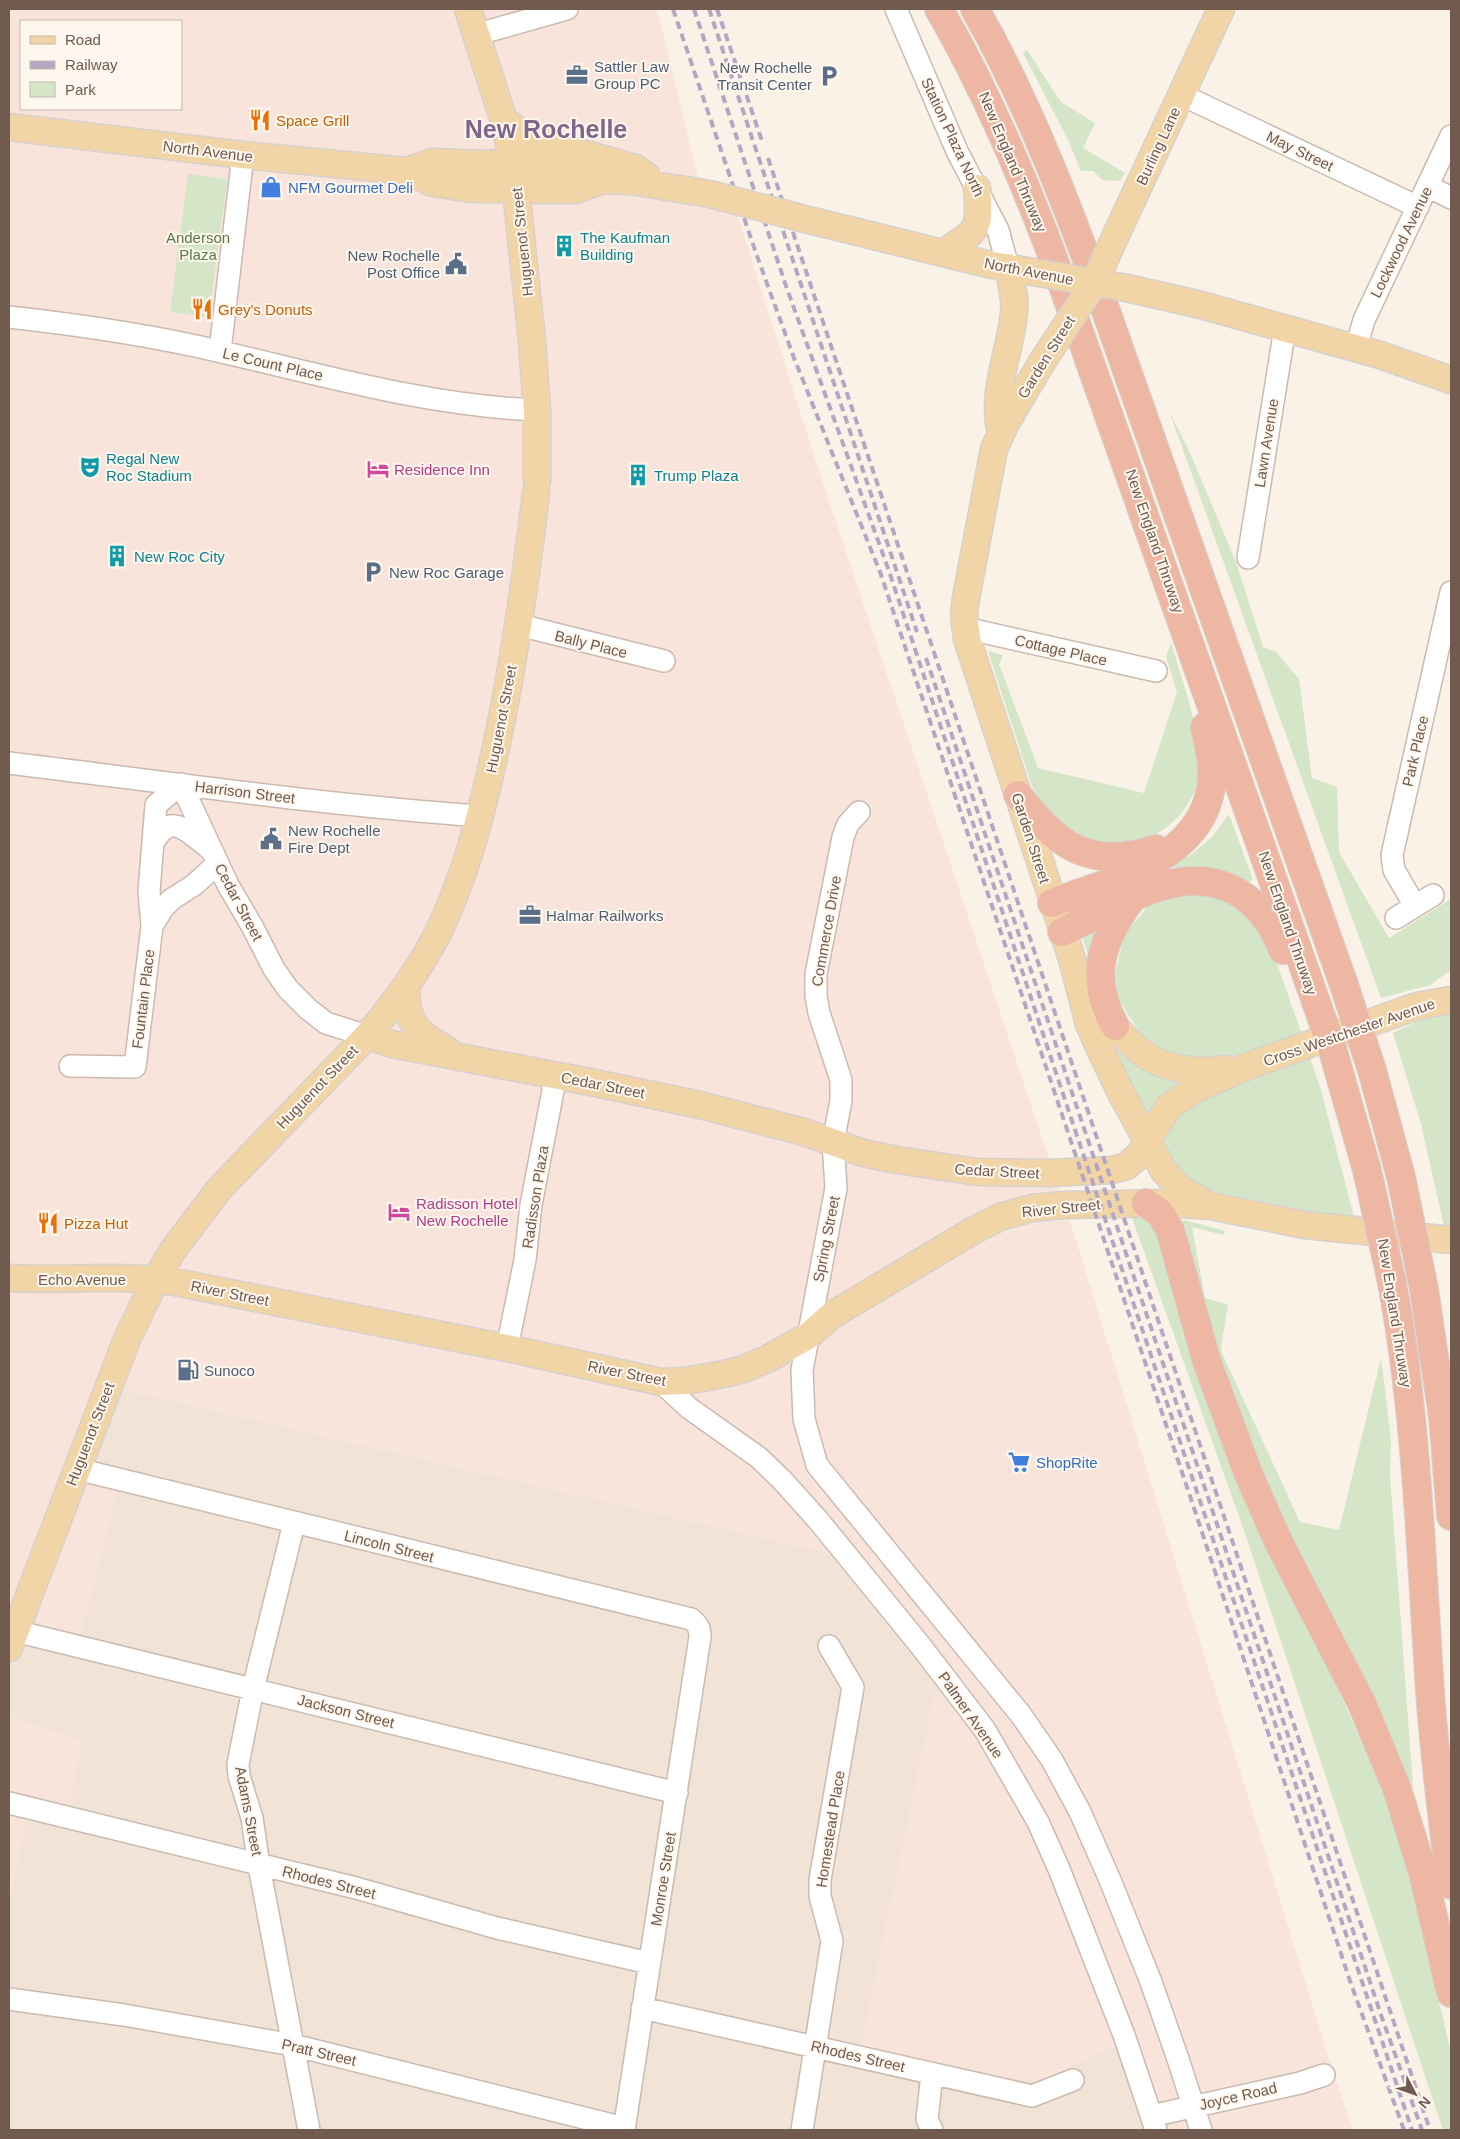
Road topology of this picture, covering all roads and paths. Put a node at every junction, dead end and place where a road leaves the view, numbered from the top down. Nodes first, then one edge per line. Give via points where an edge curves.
1 (468, 9) edge
2 (567, 9) edge
3 (896, 9) edge
4 (939, 9) edge
5 (974, 9) edge
6 (1221, 9) edge
7 (478, 34) junction
8 (1182, 95) junction
9 (504, 121) junction
10 (9, 127) edge
11 (1451, 136) edge
12 (243, 155) junction
13 (513, 162) junction
14 (407, 171) junction
15 (603, 180) junction
16 (660, 185) junction
17 (1428, 186) junction
18 (977, 188) junction
19 (516, 189) junction
20 (1451, 198) edge
21 (1418, 208) junction
22 (944, 252) junction
23 (1008, 267) junction
24 (1094, 283) junction
25 (9, 317) edge
26 (1285, 328) junction
27 (1356, 348) junction
28 (220, 351) junction
29 (1451, 380) edge
30 (537, 410) junction
31 (1001, 433) junction
32 (1248, 558) dead end
33 (1451, 592) edge
34 (1181, 615) junction
35 (519, 626) junction
36 (965, 628) junction
37 (664, 662) dead end
38 (1156, 671) dead end
39 (9, 763) edge
40 (181, 784) junction
41 (1018, 795) junction
42 (859, 812) dead end
43 (481, 816) junction
44 (1191, 832) junction
45 (155, 840) junction
46 (215, 857) junction
47 (1434, 895) dead end
48 (1131, 899) junction
49 (1052, 903) junction
50 (1415, 906) junction
51 (1396, 918) dead end
52 (152, 926) junction
53 (1062, 932) junction
54 (1072, 959) junction
55 (406, 986) junction
56 (1451, 986) edge
57 (1306, 994) junction
58 (1451, 1000) edge
59 (1417, 1006) junction
60 (1115, 1026) junction
61 (367, 1036) junction
62 (462, 1058) junction
63 (70, 1066) dead end
64 (1248, 1066) junction
65 (556, 1076) junction
66 (833, 1142) junction
67 (1146, 1142) junction
68 (1146, 1203) junction
69 (1211, 1206) junction
70 (1451, 1240) edge
71 (9, 1278) edge
72 (156, 1279) junction
73 (1424, 1288) junction
74 (808, 1336) junction
75 (507, 1348) junction
76 (1451, 1359) edge
77 (661, 1382) junction
78 (77, 1469) junction
79 (1451, 1516) edge
80 (294, 1522) junction
81 (700, 1627) joint
82 (12, 1640) edge
83 (829, 1646) dead end
84 (253, 1688) junction
85 (677, 1793) junction
86 (9, 1803) edge
87 (259, 1866) junction
88 (1451, 1885) edge
89 (649, 1964) junction
90 (1451, 1993) edge
91 (9, 1999) edge
92 (642, 2008) junction
93 (293, 2045) junction
94 (815, 2046) junction
95 (932, 2074) junction
96 (1324, 2075) dead end
97 (1072, 2080) dead end
98 (1193, 2106) junction
99 (1154, 2123) edge
100 (624, 2129) edge
101 (309, 2130) edge
102 (802, 2130) edge
103 (932, 2130) edge
104 (1201, 2130) edge

1 - 7 main road, Huguenot Street
2 - 7 street
3 - 18 street, Station Plaza North via 957,151
4 - 34 highway, New England Thruway via 989,104 1036,212
5 - 73 highway, New England Thruway, bridge via 1027,112 1108,314 1372,1070 1401,1177
6 - 8 main road, Burling Lane
7 - 9 main road, Huguenot Street
8 - 21 street, May Street
8 - 24 main road, Burling Lane, bridge
9 - 13 main road, Huguenot Street
9 - 16 main road via 532,139 635,168
10 - 12 main road, North Avenue
11 - 17 street, Lockwood Avenue
12 - 14 main road, North Avenue
12 - 28 street
13 - 14 main road, North Avenue via 432,162
13 - 15 main road, North Avenue via 578,167
13 - 19 main road, Huguenot Street
14 - 19 main road, North Avenue via 432,183 472,189
15 - 16 main road, North Avenue
15 - 19 main road, North Avenue via 575,190
16 - 22 main road, North Avenue, bridge via 710,194
17 - 20 street
17 - 21 street, Lockwood Avenue
18 - 22 main road via 980,212 972,234
18 - 23 street, Station Plaza North via 998,230
19 - 30 main road, Huguenot Street
21 - 27 street, Lockwood Avenue via 1364,320
22 - 23 main road, North Avenue
23 - 24 main road, North Avenue, bridge
23 - 31 main road, Garden Street via 1015,303 1002,368 998,406
24 - 26 main road, North Avenue, bridge via 1201,305
24 - 31 main road, Garden Street, bridge via 1042,362
25 - 28 street, Le Count Place via 118,330
26 - 27 main road, North Avenue
26 - 32 street, Lawn Avenue
27 - 29 main road, North Avenue
28 - 30 street, Le Count Place via 434,400
30 - 35 main road, Huguenot Street via 537,487
31 - 36 main road, Garden Street via 988,475 966,598
33 - 50 street, Park Place via 1392,855 1394,870
34 - 44 highway via 1212,770 1205,810
34 - 57 highway, New England Thruway
35 - 37 street, Bally Place
35 - 43 main road, Huguenot Street
36 - 38 street, Cottage Place
36 - 41 main road, Garden Street
39 - 40 street, Harrison Street
40 - 43 street, Harrison Street via 227,792
40 - 45 street, Fountain Place via 156,805
40 - 46 street, Cedar Street
41 - 44 highway via 1058,839 1095,855 1134,855 1162,847
41 - 49 main road, Garden Street
42 - 66 street, Commerce Drive via 848,824 843,837 816,974 819,1013 841,1080 842,1102
43 - 55 main road, Huguenot Street via 456,892 435,938
44 - 49 highway via 1152,863
45 - 46 street via 166,825 177,825
45 - 52 street, Fountain Place via 149,891
46 - 52 street, Fountain Place via 194,885 163,908
46 - 61 street, Cedar Street via 274,970 288,989 326,1023
47 - 50 street
48 - 53 highway
48 - 57 highway via 1182,881 1214,883 1242,894 1254,902 1278,937
48 - 60 highway via 1108,935 1100,963 1102,997
49 - 53 main road, Garden Street
50 - 51 street
52 - 63 street, Fountain Place via 135,1067
53 - 54 main road, Garden Street
54 - 60 main road, Cross Westchester Avenue
54 - 67 main road, Garden Street via 1089,1024
55 - 61 main road, Huguenot Street
55 - 62 main road via 406,1003 416,1029 427,1039
56 - 59 main road
57 - 88 highway, New England Thruway, bridge via 1327,1033 1368,1170 1404,1356 1416,1464 1435,1750
58 - 59 main road, Cross Westchester Avenue
59 - 64 main road, Cross Westchester Avenue
60 - 64 main road, Cross Westchester Avenue via 1142,1053 1174,1068 1198,1071
61 - 62 main road, Cedar Street
61 - 72 main road, Huguenot Street via 220,1188 192,1222
62 - 65 main road, Cedar Street
64 - 67 main road, Cross Westchester Avenue via 1174,1102
65 - 66 main road, Cedar Street via 743,1115
65 - 75 street, Radisson Plaza
66 - 67 main road, Cedar Street via 921,1164 978,1172 1025,1173 1122,1168 1135,1159
66 - 74 street, Spring Street via 836,1188
67 - 69 main road, Garden Street via 1174,1183
68 - 69 main road, River Street
68 - 74 main road, River Street via 1062,1205 1032,1208 1000,1217 832,1314
68 - 90 highway via 1160,1213 1170,1230 1207,1362 1248,1473 1284,1552 1348,1674 1387,1762 1423,1873
69 - 70 main road via 1306,1225
71 - 72 main road, Echo Avenue
72 - 75 main road, River Street
72 - 78 main road, Huguenot Street via 127,1339
73 - 76 highway
73 - 79 highway, New England Thruway via 1443,1418
74 - 77 main road, River Street via 744,1369 704,1379
74 - 98 street via 802,1370 802,1399 817,1465 1021,1715 1052,1760 1080,1812 1110,1880 1151,1982
75 - 77 main road, River Street
77 - 99 street, Palmer Avenue via 689,1408 758,1457 782,1480 920,1645 985,1730 1038,1822 1059,1869 1121,2026
78 - 80 street, Lincoln Street
78 - 82 main road, Huguenot Street
80 - 81 street, Lincoln Street via 690,1619
80 - 84 street, Adams Street
81 - 85 street, Monroe Street
82 - 84 street, Jackson Street
83 - 94 street, Homestead Place via 853,1687 820,1880 820,1896 832,1941
84 - 85 street, Jackson Street
84 - 87 street, Adams Street via 238,1764 252,1818
85 - 89 street, Monroe Street
86 - 87 street, Rhodes Street
87 - 89 street, Rhodes Street
87 - 93 street, Adams Street
89 - 92 street, Monroe Street
91 - 93 street, Pratt Street via 124,2014
92 - 94 street, Rhodes Street
92 - 100 street, Monroe Street
93 - 100 street, Pratt Street
93 - 101 street, Adams Street
94 - 95 street, Rhodes Street
94 - 102 street, Homestead Place
95 - 97 street, Rhodes Street via 1032,2096
95 - 103 street via 927,2119
96 - 98 street, Joyce Road
98 - 99 street, Joyce Road
98 - 104 street

